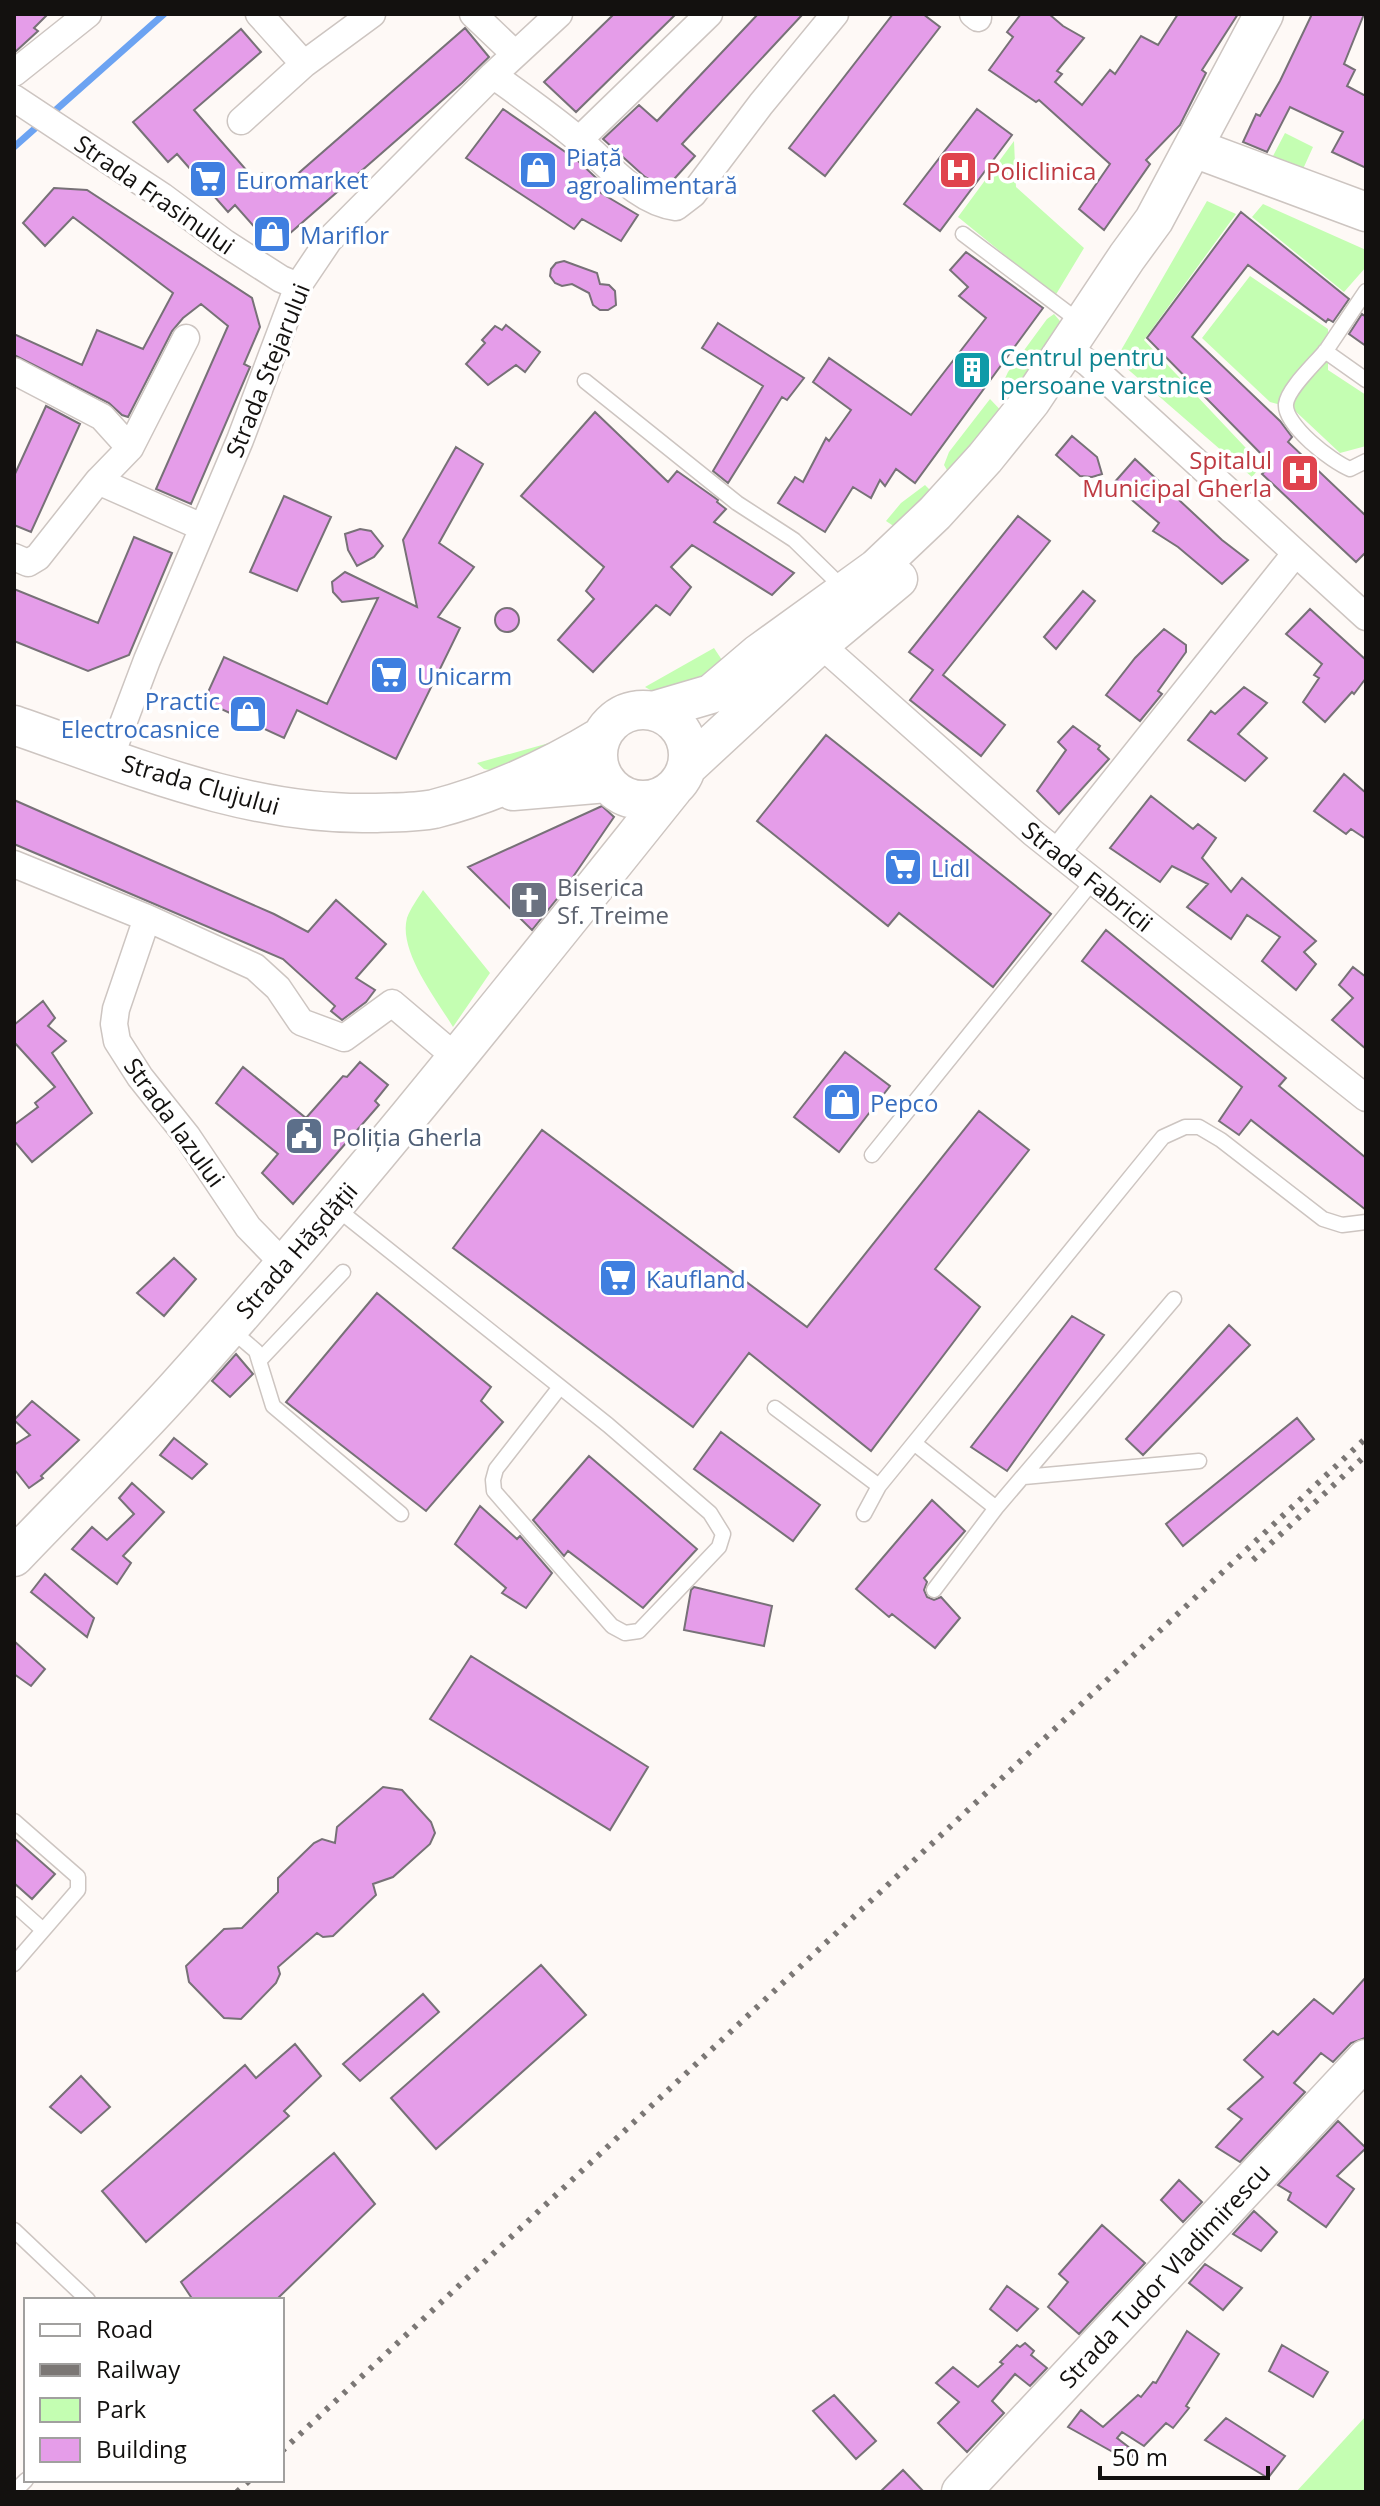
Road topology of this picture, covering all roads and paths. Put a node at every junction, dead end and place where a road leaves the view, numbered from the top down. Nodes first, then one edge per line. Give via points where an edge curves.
1 (88, 14) edge
2 (259, 14) edge
3 (372, 14) edge
4 (473, 14) edge
5 (559, 14) edge
6 (709, 14) edge
7 (835, 14) edge
8 (1264, 14) edge
9 (515, 54) junction
10 (304, 64) junction
11 (14, 73) edge
12 (493, 75) junction
13 (23, 104) edge
14 (241, 121) dead end
15 (579, 140) junction
16 (1194, 148) junction
17 (1366, 212) edge
18 (963, 234) dead end
19 (298, 286) junction
20 (1366, 291) edge
21 (186, 338) dead end
22 (1080, 345) junction
23 (1325, 351) junction
24 (14, 371) edge
25 (1366, 380) edge
26 (585, 381) dead end
27 (130, 448) junction
28 (1366, 461) edge
29 (98, 481) junction
30 (202, 527) junction
31 (1295, 554) junction
32 (14, 557) edge
33 (855, 598) junction
34 (1366, 617) edge
35 (820, 644) junction
36 (758, 654) junction
37 (653, 711) junction
38 (14, 725) edge
39 (602, 736) junction
40 (110, 758) junction
41 (680, 779) junction
42 (617, 790) junction
43 (486, 792) junction
44 (1057, 852) junction
45 (622, 854) junction
46 (14, 864) edge
47 (1093, 881) junction
48 (147, 918) junction
49 (458, 1059) junction
50 (1366, 1098) edge
51 (872, 1155) dead end
52 (334, 1206) junction
53 (1366, 1222) edge
54 (284, 1264) junction
55 (343, 1272) dead end
56 (1174, 1299) dead end
57 (229, 1328) junction
58 (259, 1361) junction
59 (560, 1387) junction
60 (775, 1408) dead end
61 (914, 1443) junction
62 (1199, 1461) dead end
63 (1024, 1477) junction
64 (879, 1486) junction
65 (996, 1508) junction
66 (401, 1514) dead end
67 (864, 1514) dead end
68 (14, 1557) edge
69 (934, 1590) dead end
70 (14, 1821) edge
71 (14, 1904) edge
72 (43, 1930) junction
73 (14, 1964) edge
74 (1366, 2059) edge
75 (14, 2230) edge
76 (86, 2298) edge
77 (961, 2492) edge

1 - 11 street
2 - 10 street
3 - 10 street
4 - 9 street
5 - 9 street, Strada Stejarului
6 - 15 street
7 - 15 street via 693,194 676,207 645,195
8 - 16 main road
9 - 12 street, Strada Stejarului
10 - 14 street
12 - 15 street
12 - 19 street, Strada Stejarului via 329,240
13 - 19 street, Strada Frasinului via 225,243
16 - 17 main road
16 - 22 main road via 1154,220 1142,266
18 - 22 lane
19 - 30 street, Strada Stejarului
20 - 23 lane
21 - 27 street
22 - 31 street
22 - 33 main road via 1049,415 951,528
23 - 25 lane
23 - 28 lane via 1292,391 1286,403 1288,418 1333,463 1350,469
24 - 27 street via 102,417
26 - 33 lane via 737,503 794,540
27 - 29 street
29 - 30 street
29 - 32 street via 38,557 28,563
30 - 40 street, Strada Stejarului
31 - 34 street
31 - 44 street
33 - 35 main road, Strada Clujului
33 - 36 main road, Strada Clujului
35 - 36 street
35 - 41 main road, Strada Clujului
35 - 44 street, Strada Fabricii
36 - 37 main road, Strada Clujului via 711,694
37 - 39 main road, Strada Clujului via 628,713
37 - 41 main road via 665,716 687,744
38 - 40 main road, Strada Clujului
39 - 42 main road via 598,761
39 - 43 main road, Strada Clujului
40 - 43 main road, Strada Clujului via 246,801 326,813 432,809
41 - 42 main road, Strada Clujului via 651,800
41 - 45 main road, Strada Hășdății
42 - 43 main road, Strada Clujului
42 - 45 main road
44 - 47 street, Strada Fabricii
45 - 49 main road, Strada Hășdății
46 - 48 street
47 - 50 street, Strada Fabricii
47 - 51 lane
48 - 49 street via 255,967 311,1027 344,1038 392,1003
48 - 54 street, Strada Iazului via 116,1009 117,1041 248,1227
49 - 52 main road, Strada Hășdății
52 - 54 main road, Strada Hășdății
52 - 59 lane
53 - 61 lane via 1342,1225 1323,1219 1199,1127 1163,1137
54 - 57 main road, Strada Hășdății
55 - 58 lane
56 - 63 lane
57 - 58 lane via 256,1351
57 - 68 main road, Strada Hășdății
58 - 66 lane via 273,1406
59 - 59 lane via 710,1513 723,1534 719,1547 639,1631 625,1633 612,1626 494,1491 496,1469
60 - 64 lane
61 - 64 lane
61 - 65 lane
62 - 63 lane
63 - 65 lane
64 - 67 lane
65 - 69 lane
70 - 72 lane via 78,1877 78,1890
71 - 72 lane
72 - 73 lane
74 - 77 main road, Strada Tudor Vladimirescu
75 - 76 lane

